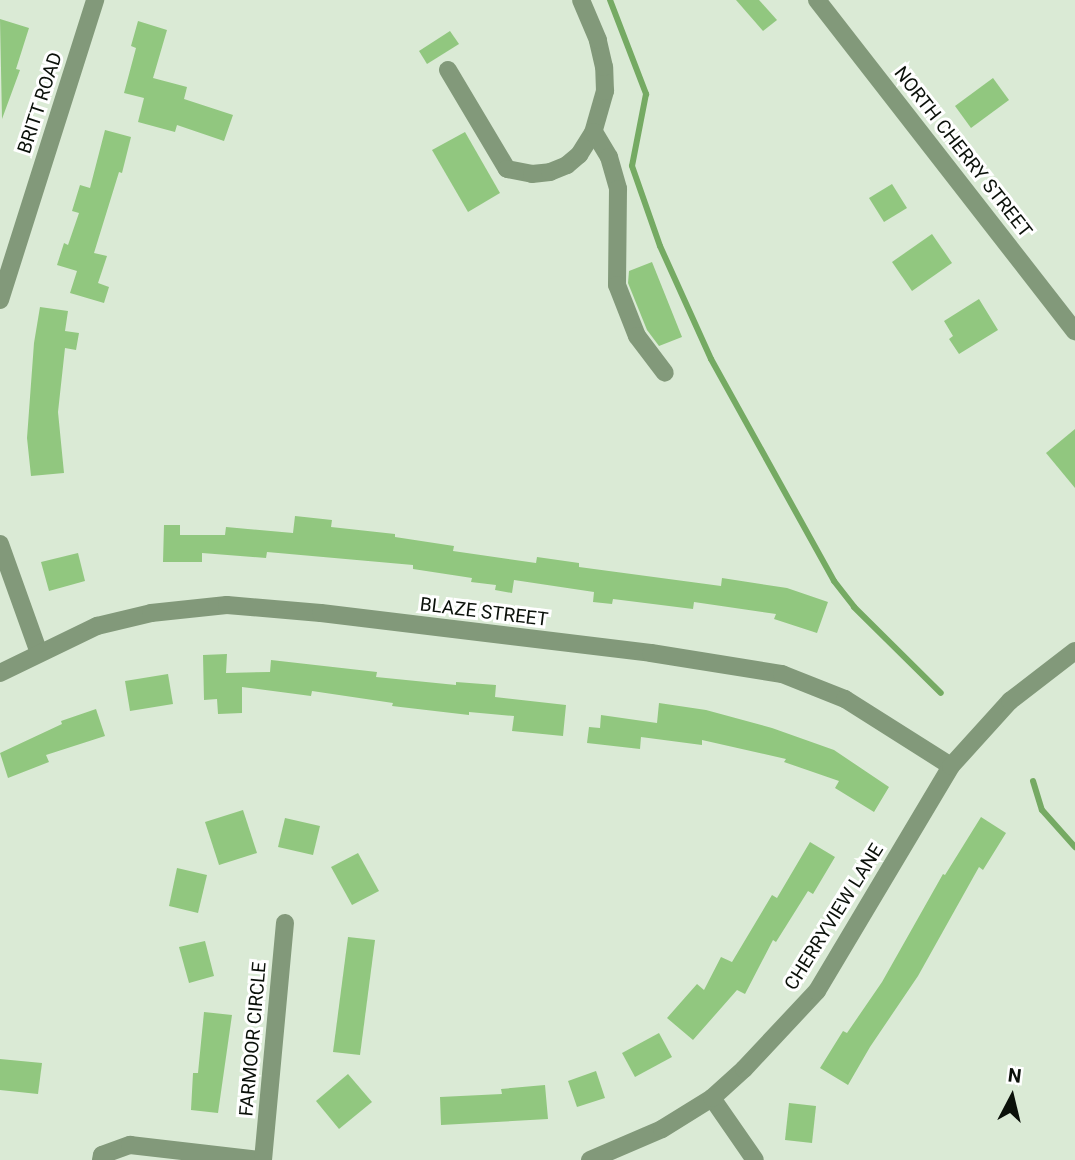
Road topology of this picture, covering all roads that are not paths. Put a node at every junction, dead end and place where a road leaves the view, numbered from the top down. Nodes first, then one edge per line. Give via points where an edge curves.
1 (95, 0) edge
2 (581, 0) edge
3 (817, 0) edge
4 (448, 70) dead end
5 (594, 132) junction
6 (0, 300) edge
7 (1075, 331) edge
8 (665, 373) dead end
9 (0, 544) edge
10 (1075, 651) edge
11 (39, 653) junction
12 (0, 673) edge
13 (951, 766) junction
14 (285, 923) dead end
15 (712, 1098) junction
16 (101, 1160) edge
17 (261, 1160) edge
18 (590, 1160) edge
19 (755, 1160) edge

1 - 6 street, BRITT ROAD
2 - 5 street via 604,67 606,91
3 - 7 street, NORTH CHERRY STREET
4 - 5 street via 507,169 550,172 567,165
5 - 8 street via 610,157 618,189 617,285 637,336
9 - 11 street
10 - 13 street, CHERRYVIEW LANE via 1010,701
11 - 12 street, BLAZE STREET
11 - 13 street, BLAZE STREET via 97,626 152,612 227,606 637,651 782,674 845,699
13 - 15 street, CHERRYVIEW LANE via 817,991
14 - 17 street, FARMOOR CIRCLE
15 - 18 street, CHERRYVIEW LANE via 662,1129
15 - 19 street
16 - 17 street via 102,1155 130,1145

